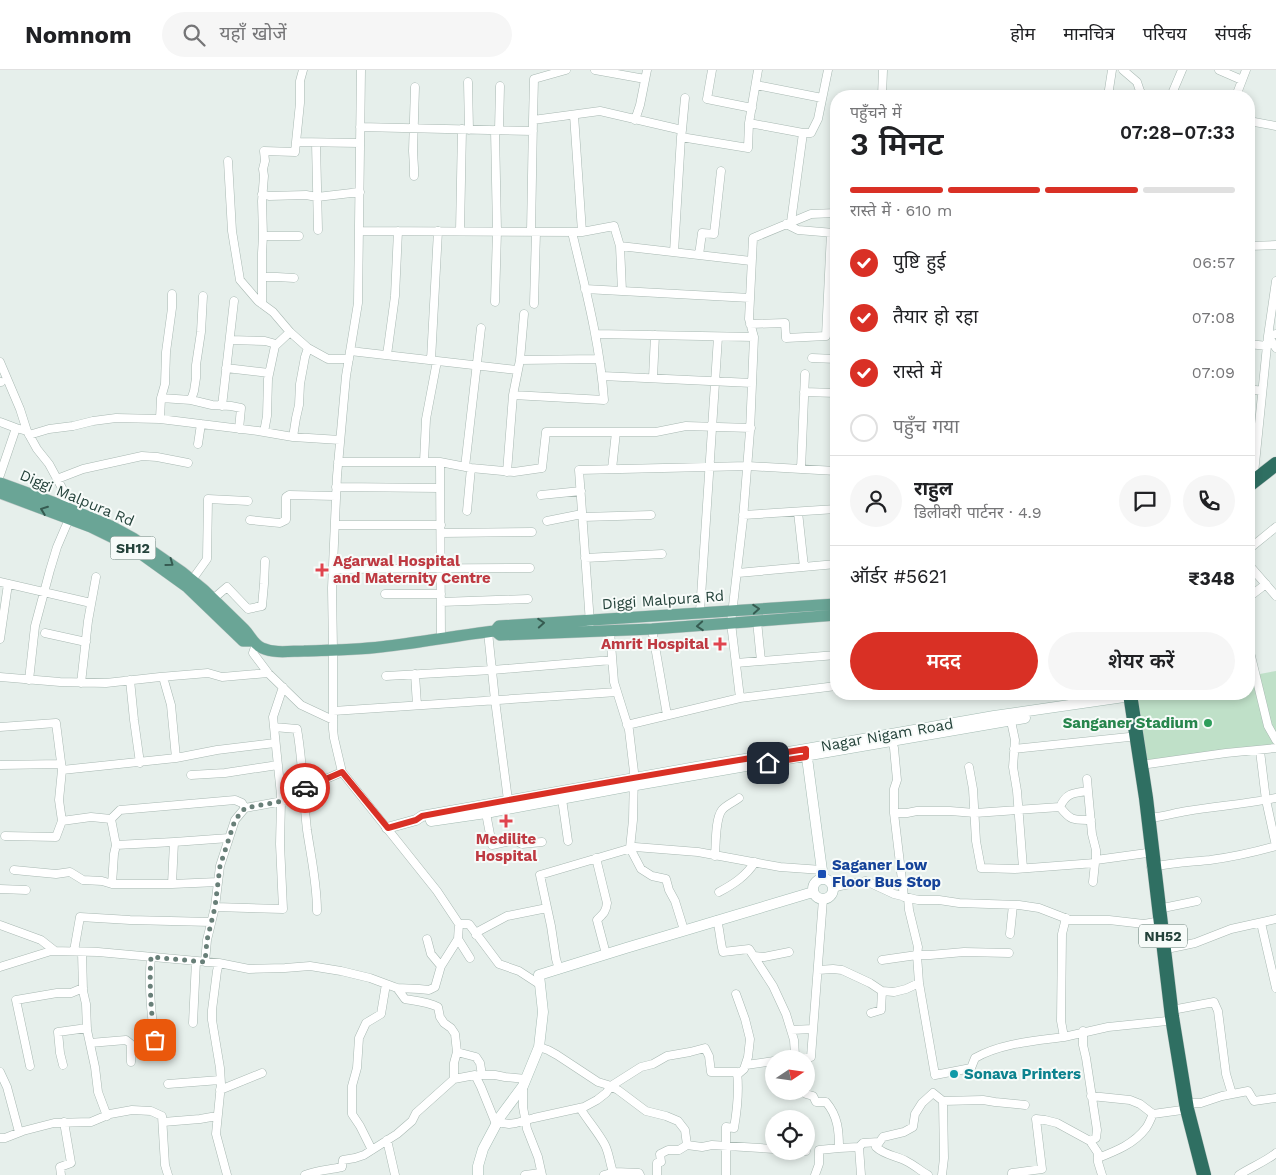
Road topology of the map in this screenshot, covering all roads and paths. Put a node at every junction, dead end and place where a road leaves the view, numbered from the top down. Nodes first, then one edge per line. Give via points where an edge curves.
1 (303, 70) edge
2 (361, 70) edge
3 (566, 70) edge
4 (595, 70) edge
5 (647, 70) edge
6 (712, 70) edge
7 (758, 70) edge
8 (828, 70) edge
9 (883, 70) edge
10 (1112, 70) edge
11 (1123, 70) edge
12 (1182, 70) edge
13 (1220, 70) edge
14 (1246, 70) edge
15 (645, 79) junction
16 (1242, 80) junction
17 (468, 82) dead end
18 (756, 85) junction
19 (500, 86) dead end
20 (415, 87) dead end
21 (882, 90) edge
22 (1109, 90) edge
23 (1140, 90) edge
24 (1174, 90) edge
25 (1238, 90) edge
26 (685, 98) dead end
27 (822, 98) junction
28 (752, 108) junction
29 (574, 115) junction
30 (533, 120) junction
31 (635, 120) junction
32 (1255, 122) edge
33 (749, 123) junction
34 (1276, 126) edge
35 (360, 127) junction
36 (413, 128) junction
37 (466, 130) junction
38 (497, 130) junction
39 (533, 131) junction
40 (803, 133) junction
41 (682, 134) junction
42 (296, 142) junction
43 (316, 143) junction
44 (360, 143) junction
45 (228, 161) dead end
46 (721, 171) dead end
47 (414, 176) dead end
48 (360, 192) junction
49 (262, 194) junction
50 (317, 197) junction
51 (830, 213) edge
52 (788, 223) junction
53 (318, 230) dead end
54 (360, 231) junction
55 (398, 231) junction
56 (438, 231) junction
57 (460, 231) junction
58 (497, 231) junction
59 (534, 232) junction
60 (572, 232) junction
61 (582, 232) junction
62 (830, 233) edge
63 (263, 236) junction
64 (299, 236) dead end
65 (1276, 245) edge
66 (620, 246) junction
67 (1255, 246) edge
68 (674, 252) junction
69 (699, 255) junction
70 (752, 261) junction
71 (262, 277) junction
72 (294, 278) dead end
73 (1276, 280) edge
74 (830, 284) edge
75 (585, 289) junction
76 (622, 291) junction
77 (172, 294) dead end
78 (204, 296) dead end
79 (750, 298) junction
80 (234, 301) dead end
81 (495, 302) dead end
82 (262, 304) junction
83 (534, 304) dead end
84 (524, 314) dead end
85 (750, 324) junction
86 (481, 328) dead end
87 (290, 332) junction
88 (596, 334) junction
89 (1272, 335) edge
90 (655, 336) junction
91 (718, 337) junction
92 (754, 337) junction
93 (230, 340) junction
94 (276, 344) junction
95 (1255, 345) edge
96 (1267, 346) junction
97 (308, 348) junction
98 (1276, 348) edge
99 (350, 355) junction
100 (387, 355) junction
101 (812, 358) dead end
102 (599, 359) junction
103 (830, 359) edge
104 (434, 360) junction
105 (520, 360) junction
106 (0, 362) edge
107 (477, 365) junction
108 (226, 368) junction
109 (517, 370) junction
110 (269, 373) junction
111 (805, 374) dead end
112 (602, 376) junction
113 (653, 378) junction
114 (715, 381) junction
115 (752, 383) junction
116 (1255, 390) edge
117 (1262, 391) junction
118 (804, 392) junction
119 (830, 393) edge
120 (513, 395) junction
121 (161, 398) junction
122 (191, 400) junction
123 (222, 406) junction
124 (160, 419) junction
125 (0, 422) edge
126 (201, 424) junction
127 (712, 426) junction
128 (16, 428) junction
129 (751, 428) junction
130 (1255, 428) edge
131 (239, 429) junction
132 (264, 432) junction
133 (616, 432) junction
134 (28, 433) junction
135 (293, 437) junction
136 (340, 440) junction
137 (198, 444) dead end
138 (3, 458) edge
139 (338, 462) junction
140 (424, 462) junction
141 (440, 462) junction
142 (188, 463) dead end
143 (1276, 464) edge
144 (748, 466) junction
145 (709, 467) junction
146 (468, 468) junction
147 (612, 469) junction
148 (801, 469) junction
149 (830, 471) edge
150 (507, 472) junction
151 (1276, 473) edge
152 (0, 475) edge
153 (57, 479) junction
154 (1255, 482) edge
155 (0, 483) edge
156 (1255, 484) edge
157 (336, 487) junction
158 (440, 488) junction
159 (581, 491) junction
160 (0, 493) edge
161 (541, 494) dead end
162 (336, 496) junction
163 (248, 500) dead end
164 (830, 509) edge
165 (467, 511) dead end
166 (798, 512) junction
167 (68, 514) junction
168 (651, 515) dead end
169 (744, 515) junction
170 (582, 516) junction
171 (250, 520) dead end
172 (546, 521) dead end
173 (335, 524) junction
174 (1276, 527) edge
175 (441, 529) junction
176 (532, 532) dead end
177 (1255, 544) edge
178 (662, 554) dead end
179 (585, 558) junction
180 (265, 561) dead end
181 (830, 565) edge
182 (804, 567) junction
183 (441, 568) junction
184 (530, 568) dead end
185 (333, 569) junction
186 (1255, 571) edge
187 (738, 573) junction
188 (96, 577) dead end
189 (192, 580) junction
190 (4, 583) edge
191 (1272, 589) edge
192 (44, 592) junction
193 (385, 594) dead end
194 (1255, 595) edge
195 (441, 598) junction
196 (213, 599) junction
197 (528, 599) dead end
198 (91, 603) junction
199 (830, 604) edge
200 (733, 610) junction
201 (700, 612) junction
202 (830, 615) edge
203 (757, 621) junction
204 (732, 624) junction
205 (590, 626) junction
206 (652, 629) junction
207 (491, 631) junction
208 (610, 631) junction
209 (45, 633) dead end
210 (441, 638) junction
211 (0, 639) edge
212 (86, 642) junction
213 (250, 642) junction
214 (333, 650) junction
215 (830, 655) edge
216 (612, 660) junction
217 (761, 661) junction
218 (736, 663) junction
219 (492, 670) junction
220 (1255, 671) edge
221 (268, 673) junction
222 (415, 674) junction
223 (386, 676) dead end
224 (0, 677) edge
225 (163, 677) junction
226 (29, 680) junction
227 (130, 680) junction
228 (81, 683) junction
229 (284, 687) junction
230 (830, 687) edge
231 (617, 692) junction
232 (740, 698) junction
233 (495, 700) junction
234 (1105, 700) edge
235 (1112, 700) edge
236 (1126, 700) edge
237 (1127, 700) edge
238 (416, 705) junction
239 (333, 711) junction
240 (667, 716) junction
241 (333, 720) junction
242 (1011, 721) junction
243 (628, 725) junction
244 (0, 726) edge
245 (274, 727) junction
246 (1129, 737) junction
247 (1276, 740) edge
248 (892, 741) junction
249 (276, 743) junction
250 (1276, 748) edge
251 (1014, 749) junction
252 (1260, 750) junction
253 (806, 753) junction
254 (176, 758) junction
255 (140, 763) junction
256 (0, 765) edge
257 (278, 765) junction
258 (1141, 765) junction
259 (62, 767) junction
260 (970, 767) dead end
261 (342, 772) junction
262 (191, 776) dead end
263 (1087, 779) dead end
264 (633, 782) junction
265 (1088, 791) junction
266 (303, 793) junction
267 (739, 798) dead end
268 (1276, 798) edge
269 (562, 799) junction
270 (508, 800) junction
271 (1266, 800) junction
272 (280, 801) junction
273 (1060, 807) junction
274 (245, 808) junction
275 (1019, 810) junction
276 (486, 813) junction
277 (894, 813) junction
278 (975, 813) junction
279 (1149, 818) junction
280 (111, 819) junction
281 (416, 820) junction
282 (1091, 820) junction
283 (62, 821) junction
284 (388, 828) junction
285 (4, 836) dead end
286 (229, 838) junction
287 (568, 841) dead end
288 (174, 842) junction
289 (542, 842) dead end
290 (1276, 843) edge
291 (116, 845) junction
292 (630, 848) junction
293 (1147, 853) junction
294 (715, 856) junction
295 (596, 858) junction
296 (1095, 861) junction
297 (755, 862) junction
298 (1152, 867) junction
299 (1023, 868) junction
300 (14, 870) dead end
301 (822, 874) junction
302 (218, 882) junction
303 (1093, 882) dead end
304 (112, 884) junction
305 (172, 884) junction
306 (834, 888) junction
307 (0, 889) edge
308 (26, 890) dead end
309 (719, 892) dead end
310 (813, 892) junction
311 (906, 897) junction
312 (823, 899) junction
313 (1197, 901) dead end
314 (1013, 905) junction
315 (215, 907) junction
316 (547, 908) junction
317 (317, 910) dead end
318 (1157, 915) junction
319 (1066, 918) junction
320 (1276, 919) edge
321 (718, 920) junction
322 (211, 922) junction
323 (1261, 923) junction
324 (0, 924) edge
325 (459, 924) junction
326 (684, 930) junction
327 (476, 934) junction
328 (1010, 934) dead end
329 (427, 939) dead end
330 (458, 940) junction
331 (1161, 950) junction
332 (55, 951) junction
333 (78, 952) junction
334 (789, 952) dead end
335 (1009, 953) dead end
336 (606, 954) junction
337 (918, 955) junction
338 (754, 956) junction
339 (151, 957) junction
340 (470, 958) dead end
341 (882, 960) dead end
342 (196, 961) junction
343 (205, 962) junction
344 (219, 963) junction
345 (441, 966) junction
346 (0, 967) edge
347 (559, 969) junction
348 (818, 970) junction
349 (1275, 975) edge
350 (919, 983) junction
351 (386, 984) junction
352 (539, 984) junction
353 (83, 988) junction
354 (397, 988) junction
355 (1276, 988) edge
356 (882, 991) junction
357 (736, 994) dead end
358 (871, 1013) dead end
359 (1169, 1016) junction
360 (194, 1024) dead end
361 (86, 1028) junction
362 (813, 1029) junction
363 (791, 1030) junction
364 (1083, 1031) junction
365 (1064, 1036) junction
366 (155, 1040) dead end
367 (90, 1043) junction
368 (538, 1047) junction
369 (795, 1050) edge
370 (812, 1050) edge
371 (457, 1052) junction
372 (131, 1062) dead end
373 (765, 1062) edge
374 (746, 1064) junction
375 (63, 1065) dead end
376 (30, 1066) dead end
377 (0, 1072) edge
378 (262, 1073) dead end
379 (479, 1075) junction
380 (738, 1075) junction
381 (935, 1075) junction
382 (454, 1079) junction
383 (220, 1080) junction
384 (525, 1082) junction
385 (168, 1084) dead end
386 (611, 1086) junction
387 (220, 1090) junction
388 (933, 1093) junction
389 (1232, 1094) junction
390 (1091, 1096) junction
391 (1276, 1098) edge
392 (815, 1100) edge
393 (943, 1101) junction
394 (1025, 1104) dead end
395 (580, 1108) junction
396 (1183, 1108) junction
397 (1153, 1114) junction
398 (106, 1116) junction
399 (217, 1116) junction
400 (526, 1120) junction
401 (64, 1122) junction
402 (163, 1122) junction
403 (497, 1123) junction
404 (18, 1132) junction
405 (0, 1138) edge
406 (387, 1140) junction
407 (1090, 1141) junction
408 (879, 1142) junction
409 (687, 1145) junction
410 (726, 1146) junction
411 (859, 1147) junction
412 (765, 1148) edge
413 (839, 1148) junction
414 (372, 1150) junction
415 (815, 1150) edge
416 (819, 1150) junction
417 (1276, 1153) edge
418 (1098, 1158) junction
419 (613, 1172) junction
420 (541, 1174) edge
421 (61, 1175) edge
422 (168, 1175) edge
423 (227, 1175) edge
424 (305, 1175) edge
425 (395, 1175) edge
426 (478, 1175) edge
427 (525, 1175) edge
428 (604, 1175) edge
429 (640, 1175) edge
430 (657, 1175) edge
431 (726, 1175) edge
432 (815, 1175) edge
433 (861, 1175) edge
434 (928, 1175) edge
435 (942, 1175) edge
436 (1012, 1175) edge
437 (1102, 1175) edge
438 (1195, 1175) edge
439 (1204, 1175) edge
440 (1239, 1175) edge

1 - 42 street
2 - 35 street
3 - 30 street via 534,79
4 - 15 street
5 - 15 street
6 - 28 street via 707,99
7 - 18 street
8 - 27 street
9 - 21 street
10 - 22 street
11 - 23 street via 1137,82
12 - 24 street
13 - 16 street
14 - 16 street
15 - 31 street
16 - 25 street
17 - 37 street
18 - 27 street
18 - 28 street
19 - 38 street
20 - 36 street
26 - 41 street
27 - 40 street via 811,133
28 - 33 street
29 - 30 street
29 - 31 street via 600,111
29 - 61 street
30 - 39 street
31 - 41 street
32 - 34 street
33 - 40 street
33 - 41 street via 748,148
35 - 36 street
35 - 44 street
36 - 37 street
36 - 47 street
37 - 38 street
37 - 57 street
38 - 39 street
38 - 58 street
39 - 59 street
40 - 52 street
41 - 68 street
42 - 43 street
42 - 49 street via 295,152 264,151
43 - 44 street
43 - 50 street
44 - 48 street
45 - 82 street via 232,231 240,280
46 - 69 street via 714,234 702,234
48 - 50 street
48 - 54 street
49 - 50 street
49 - 63 street
50 - 53 street
51 - 52 street via 811,214
52 - 62 street via 798,230
52 - 70 street via 753,238
54 - 55 street
54 - 99 street via 358,303
55 - 56 street
55 - 100 street via 395,296
56 - 57 street
56 - 104 street
57 - 58 street
58 - 59 street
58 - 81 street
59 - 60 street
59 - 83 street
60 - 61 street
60 - 75 street
61 - 66 street via 614,226
63 - 64 street
63 - 71 street
65 - 67 street
66 - 68 street
66 - 76 street
68 - 69 street
69 - 70 street
70 - 79 street
71 - 72 street
71 - 82 street
73 - 89 street
74 - 85 street via 826,336 786,338 785,323
75 - 76 street
75 - 88 street
76 - 79 street
77 - 121 street via 165,384
78 - 122 street
79 - 85 street
80 - 93 street
82 - 87 street
84 - 105 street
85 - 92 street
86 - 107 street
87 - 94 street
87 - 97 street
88 - 90 street
88 - 102 street
89 - 96 street
89 - 98 street
90 - 91 street
90 - 113 street
91 - 92 street
91 - 114 street
92 - 115 street
93 - 94 street
93 - 108 street
94 - 110 street
95 - 96 street
96 - 117 street
97 - 99 street via 328,359
97 - 135 street
99 - 100 street
99 - 136 street
100 - 104 street
101 - 103 street
102 - 105 street
102 - 112 street
104 - 107 street
104 - 140 street
105 - 109 street
106 - 134 street
107 - 109 street
107 - 146 street
108 - 110 street
108 - 123 street
109 - 120 street
110 - 132 street
111 - 118 street
112 - 113 street
112 - 120 street via 604,400
113 - 114 street
114 - 115 street
114 - 127 street
115 - 129 street
116 - 117 street
117 - 130 street
118 - 119 street
118 - 148 street
120 - 150 street
121 - 122 street
121 - 124 street
122 - 123 street
123 - 131 street via 241,408
124 - 126 street
124 - 134 street via 116,418
125 - 128 street
126 - 131 street
126 - 137 street
127 - 129 street
127 - 133 street
127 - 145 street
128 - 134 street
128 - 138 street
129 - 144 street
131 - 132 street
132 - 135 street
133 - 147 street
133 - 150 street via 546,432 542,468
134 - 153 street
135 - 136 street
136 - 139 street
138 - 152 street
139 - 140 street
139 - 157 street
140 - 141 street
141 - 146 street
141 - 158 street
142 - 153 street via 142,456 83,469
143 - 154 highway
144 - 145 street
144 - 148 street
144 - 169 street
145 - 147 street
145 - 201 street
146 - 150 street
146 - 165 street
147 - 159 street via 580,470
148 - 149 street
151 - 156 highway
153 - 167 street
155 - 167 main road, Diggi Malpura Rd via 47,500
157 - 158 street
157 - 162 street
158 - 175 street
159 - 161 street
159 - 170 street
167 -> 160 main road, Diggi Malpura Rd / SH12
162 - 171 street via 289,495 286,496 284,522
162 - 173 street
163 - 189 street via 208,499 208,559
164 - 166 street
166 - 169 street
166 - 182 street
167 -> 189 main road, Diggi Malpura Rd via 111,526 160,555
167 - 192 street
167 - 213 main road, Diggi Malpura Rd / SH12 via 130,546 186,587
168 - 170 street
169 - 187 street
170 - 172 street
170 - 179 street
173 - 175 street
173 - 185 street
174 - 177 street
175 - 176 street
175 - 183 street
178 - 179 street
179 - 205 street
180 - 196 street via 262,606 248,610 227,587
181 - 182 street
182 - 187 street
183 - 184 street
183 - 185 street
183 - 195 street
185 - 214 street
186 - 191 street
187 - 200 street
188 - 198 street
189 - 196 main road, Diggi Malpura Rd
190 - 192 street
190 - 211 street
191 - 194 street
192 - 198 street
192 - 226 street via 35,626
193 - 195 street
195 - 197 street
195 - 210 street
196 - 213 main road, Diggi Malpura Rd via 249,634
198 - 212 street
200 -> 199 main road, Diggi Malpura Rd
200 - 201 main road, Diggi Malpura Rd
200 - 204 street
201 - 205 main road, Diggi Malpura Rd
202 - 203 main road, Diggi Malpura Rd / SH12
203 - 204 main road, Diggi Malpura Rd / SH12
203 - 217 street
204 -> 206 main road, Diggi Malpura Rd / SH12
204 - 218 street
205 - 207 main road, Diggi Malpura Rd / SH12 via 500,635
205 - 208 main road, Diggi Malpura Rd / SH12
206 - 208 main road, Diggi Malpura Rd / SH12
206 - 240 street
207 - 210 main road, Diggi Malpura Rd / SH12
207 - 219 street
208 - 216 street
209 - 212 street
210 - 214 main road, Diggi Malpura Rd / SH12
212 - 228 street
213 - 214 main road, Diggi Malpura Rd / SH12 via 274,651
213 - 221 street via 253,653
214 - 239 street
215 - 217 street
216 - 219 street
216 - 231 street
217 - 218 street
218 - 232 street
219 - 222 street
219 - 233 street
220 - 247 street via 1268,726
221 - 225 street
221 - 229 street
222 - 223 street
222 - 238 street
224 - 226 street
225 - 227 street
225 - 254 street via 171,705
226 - 228 street
227 - 228 street
227 - 255 street
229 - 241 street via 301,705
229 - 245 street via 273,716
230 - 232 street
231 - 233 street
231 - 243 street
232 - 240 street
233 - 238 street
233 - 270 street
234 - 253 street, Nagar Nigam Road via 994,716
235 - 242 street, Nagar Nigam Road
236 - 246 highway, NH52
237 - 258 highway, NH52
238 - 239 street
239 - 241 street
240 - 243 street
241 - 261 street
242 - 248 street, Nagar Nigam Road
242 - 251 street
243 - 264 street
244 - 259 street via 56,723
245 - 249 street
245 - 266 street via 297,730
246 - 251 street
246 - 293 highway, NH52
248 - 253 street, Nagar Nigam Road
248 - 277 street via 898,780 894,789
249 - 254 street
249 - 257 street
250 - 252 street
251 - 275 street via 1012,767
252 - 258 street
252 - 271 street
253 - 264 street, Nagar Nigam Road
253 - 301 street
254 - 255 street
255 - 259 street
256 - 259 street
257 - 262 street
257 - 272 street
258 - 279 highway, NH52
259 - 283 street via 59,800
260 - 278 street
261 - 266 street
261 - 284 street
263 - 265 street
264 - 269 street, Nagar Nigam Road
264 - 270 street, Nagar Nigam Road
264 - 292 street
265 - 273 street via 1073,793 1063,799
265 - 282 street
266 - 272 street
266 - 317 street
267 - 294 street via 720,813
268 - 271 street
269 - 276 street, Nagar Nigam Road
269 - 287 street
270 - 281 street, Nagar Nigam Road via 422,816
271 - 279 street
271 - 290 street
272 - 274 street
272 - 315 street via 283,909
273 - 275 street
273 - 282 street via 1068,817
274 - 280 street via 235,800 120,810
274 - 286 street via 235,820
275 - 278 street
275 - 299 street
276 - 281 street, Nagar Nigam Road via 422,822
276 - 289 street via 492,845 515,840 522,844
277 - 278 street
277 - 311 street
278 - 299 street via 981,868
279 - 298 highway, NH52
280 - 283 street via 91,817
280 - 291 street
281 - 284 street
282 - 296 street
283 - 285 street via 56,837
284 - 325 street
286 - 288 street
286 - 302 street
288 - 291 street
288 - 305 street
290 - 298 street via 1276,846 1259,851
291 - 304 street
292 - 294 street
292 - 295 street
292 - 326 street via 641,869 666,879
293 - 296 street
293 - 298 highway, NH52
294 - 297 street
295 - 316 street via 540,875
295 - 336 street via 607,903 598,920
296 - 299 street
296 - 303 street
297 - 301 street
297 - 309 street via 748,872
298 - 318 highway, NH52
300 - 304 street via 70,872 83,880
301 - 306 street
301 - 310 street via 813,885
302 - 305 street
302 - 315 street
304 - 305 street
306 - 311 street via 866,881
306 - 312 street via 831,896
307 - 308 street
310 - 312 street
310 - 321 street
311 - 314 street
311 - 337 street
312 - 348 street
313 - 318 street
314 - 319 street via 1039,908
314 - 328 street
315 - 322 street
316 - 327 street via 507,916
316 - 347 street
318 - 319 street via 1144,924
318 - 331 highway, NH52
319 - 365 street via 1062,934 1061,1021
320 - 323 street
321 - 326 street
321 - 338 street via 723,952 749,949
322 - 333 street via 80,917
322 - 343 street
323 - 331 street
323 - 349 street
324 - 332 street via 41,940
325 - 327 street via 469,924
325 - 330 street
326 - 336 street
327 - 352 street via 499,964
329 - 345 street via 430,954
330 - 340 street
330 - 345 street
331 - 359 highway, NH52
332 - 333 street
332 - 346 street
333 - 339 street
333 - 353 street
334 - 338 street
335 - 337 street
336 - 347 street
337 - 341 street
337 - 350 street
338 - 363 street via 773,986
339 - 342 street
339 - 366 street via 151,1011
342 - 343 street
342 - 360 street
343 - 344 street
344 - 351 street via 249,969 310,966
344 - 383 street via 212,1020
345 - 354 street via 436,987 429,990
347 - 352 street via 539,975
348 - 356 street via 842,970
348 - 362 street
349 - 355 street
350 - 356 street via 894,992
350 - 381 street
351 - 354 street
351 - 414 street via 381,1014 366,1023 359,1038 352,1086 352,1114
352 - 368 street via 543,1012
353 - 361 street
353 - 376 street via 71,993 16,1000
354 - 371 street via 405,999 428,1002 438,1007 444,1023 455,1034
356 - 358 street via 881,1010
357 - 374 street via 750,1038
359 - 364 street
359 - 389 street via 1214,1002
359 - 396 highway, NH52 via 1174,1080
361 - 367 street
361 - 375 street via 58,1032
362 - 363 street
362 - 370 street
363 - 369 street
364 - 365 street
364 - 390 street via 1082,1044
365 - 381 street via 999,1048 975,1058 971,1068
367 - 372 street via 126,1040 131,1044
367 - 398 street via 98,1092
368 - 384 street
368 - 386 street via 557,1055 598,1082
371 - 379 street via 476,1057 480,1063
371 - 382 street
373 - 374 street
374 - 380 street
377 - 404 street via 8,1087
378 - 387 street
379 - 382 street
379 - 384 street via 495,1074
379 - 403 street
380 - 386 street via 737,1072 711,1072 705,1048 667,1056 641,1067
380 - 410 street via 734,1128 726,1127
381 - 388 street
382 - 406 street via 416,1113 412,1121
383 - 385 street
383 - 387 street
384 - 400 street via 523,1107
384 - 403 street
386 - 395 street via 597,1100
386 - 409 street via 646,1111 678,1121 685,1130
387 - 399 street
388 - 393 street
388 - 408 street via 915,1114 914,1127 883,1137
389 - 391 street via 1248,1092 1254,1101
389 - 396 street
390 - 397 street via 1130,1100
390 - 407 street via 1097,1130 1096,1138
392 - 413 street via 826,1102 833,1110
393 - 394 street
393 - 435 street
395 - 400 street
395 - 419 street via 606,1147
396 - 397 street
396 - 438 highway, NH52
396 - 439 highway, NH52
397 - 418 street via 1133,1142
398 - 401 street via 91,1122
398 - 402 street via 132,1110 151,1111 162,1116
399 - 402 street
399 - 423 street via 216,1134
400 - 403 street
400 - 420 street
401 - 404 street
401 - 421 street via 71,1163 60,1167
402 - 422 street
403 - 426 street via 482,1149
404 - 405 street
406 - 414 street
406 - 425 street
407 - 418 street via 1098,1152
407 - 436 street via 1057,1123 1036,1119 1042,1169
408 - 411 street via 863,1143
408 - 434 street via 876,1147 880,1152 898,1157
409 - 410 street
409 - 430 street via 660,1154
410 - 412 street
410 - 431 street
411 - 413 street
411 - 433 street
413 - 416 street
414 - 424 street via 343,1160 342,1167 334,1170
415 - 416 street
416 - 432 street
417 - 440 street
418 - 437 street
419 - 428 street
419 - 429 street
420 - 427 street

